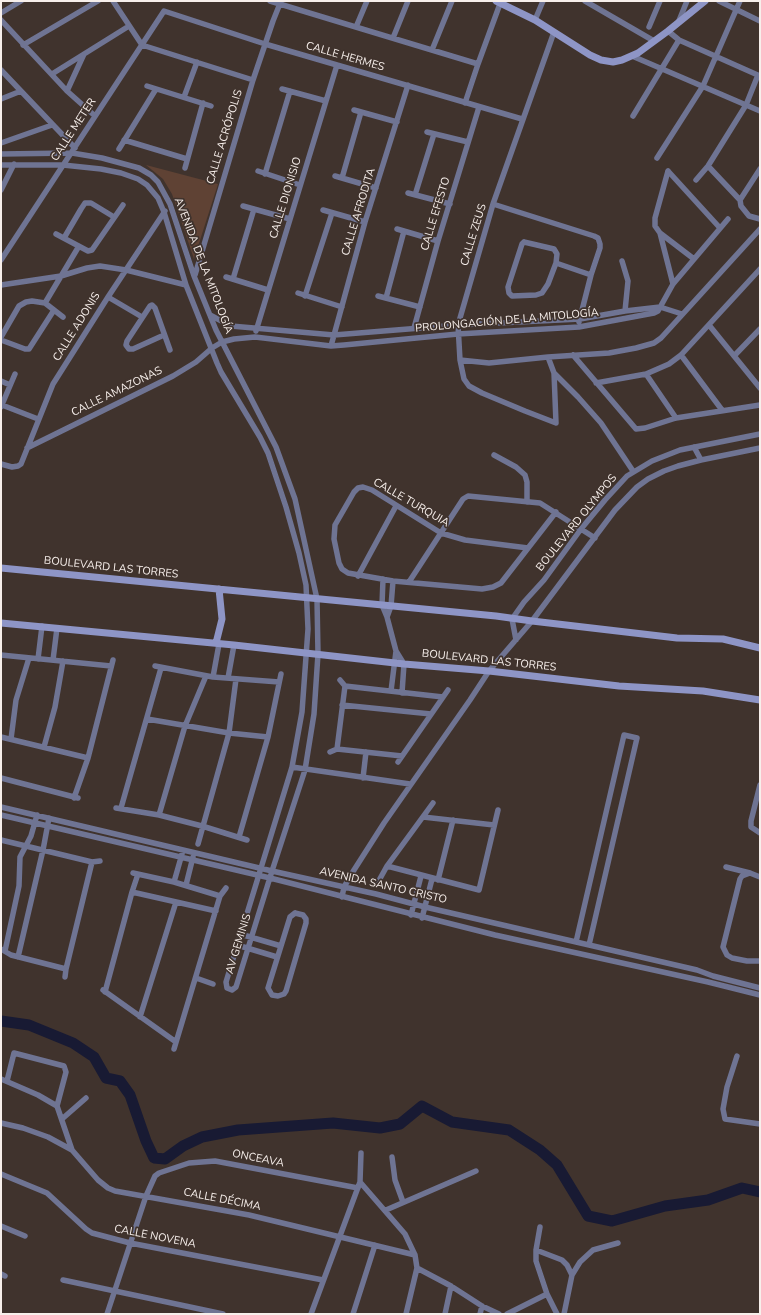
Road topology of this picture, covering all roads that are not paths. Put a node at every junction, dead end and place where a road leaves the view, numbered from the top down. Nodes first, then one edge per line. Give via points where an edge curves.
1 (21, 1) edge
2 (98, 1) edge
3 (113, 1) edge
4 (270, 1) edge
5 (367, 1) edge
6 (408, 1) edge
7 (452, 1) edge
8 (543, 1) edge
9 (585, 1) edge
10 (660, 1) edge
11 (687, 1) edge
12 (705, 1) edge
13 (719, 1) edge
14 (740, 1) edge
15 (280, 2) edge
16 (499, 2) edge
17 (737, 9) junction
18 (164, 11) joint
19 (1, 13) edge
20 (1, 20) edge
21 (535, 20) junction
22 (760, 21) edge
23 (678, 24) junction
24 (129, 26) junction
25 (356, 27) junction
26 (649, 27) dead end
27 (554, 32) junction
28 (668, 32) junction
29 (393, 38) junction
30 (679, 40) junction
31 (654, 41) junction
32 (265, 44) junction
33 (23, 45) junction
34 (142, 45) junction
35 (432, 50) junction
36 (84, 54) junction
37 (632, 56) junction
38 (717, 56) junction
39 (197, 62) junction
40 (478, 64) junction
41 (337, 65) junction
42 (662, 69) junction
43 (1, 70) edge
44 (52, 74) junction
45 (759, 76) edge
46 (253, 80) junction
47 (408, 85) junction
48 (147, 86) dead end
49 (703, 86) junction
50 (156, 89) junction
51 (282, 89) dead end
52 (21, 91) junction
53 (67, 91) junction
54 (290, 91) junction
55 (184, 97) junction
56 (1, 99) edge
57 (326, 101) junction
58 (203, 103) junction
59 (465, 103) junction
60 (746, 105) junction
61 (211, 106) dead end
62 (479, 107) junction
63 (354, 110) dead end
64 (760, 111) edge
65 (362, 112) junction
66 (95, 116) junction
67 (633, 116) dead end
68 (522, 119) junction
69 (398, 122) junction
70 (52, 125) junction
71 (427, 132) dead end
72 (434, 134) junction
73 (124, 140) junction
74 (468, 142) junction
75 (1, 143) edge
76 (119, 150) dead end
77 (73, 151) junction
78 (1, 154) edge
79 (657, 158) dead end
80 (187, 160) junction
81 (14, 164) junction
82 (1, 165) edge
83 (63, 165) junction
84 (708, 166) junction
85 (185, 168) dead end
86 (760, 169) edge
87 (258, 171) dead end
88 (265, 174) junction
89 (335, 176) dead end
90 (342, 178) junction
91 (696, 180) dead end
92 (300, 185) junction
93 (376, 188) junction
94 (1, 190) edge
95 (408, 193) dead end
96 (416, 195) junction
97 (740, 200) junction
98 (170, 204) junction
99 (450, 204) junction
100 (493, 204) junction
101 (123, 205) dead end
102 (243, 206) dead end
103 (254, 209) junction
104 (323, 210) dead end
105 (164, 212) junction
106 (332, 213) junction
107 (114, 217) junction
108 (290, 218) junction
109 (728, 219) dead end
110 (760, 219) edge
111 (365, 222) junction
112 (720, 228) junction
113 (397, 229) dead end
114 (760, 229) edge
115 (404, 231) junction
116 (660, 233) junction
117 (56, 234) dead end
118 (64, 238) junction
119 (438, 241) junction
120 (79, 246) junction
121 (694, 259) junction
122 (1, 260) edge
123 (622, 261) dead end
124 (556, 263) junction
125 (126, 270) junction
126 (760, 270) edge
127 (61, 276) junction
128 (194, 276) junction
129 (591, 276) junction
130 (226, 277) dead end
131 (233, 280) junction
132 (673, 284) junction
133 (1, 285) edge
134 (186, 285) junction
135 (268, 290) junction
136 (298, 293) dead end
137 (305, 296) junction
138 (378, 296) dead end
139 (108, 297) junction
140 (386, 298) junction
141 (45, 303) junction
142 (342, 307) junction
143 (420, 307) junction
144 (660, 307) junction
145 (54, 310) junction
146 (625, 310) junction
147 (682, 314) junction
148 (210, 315) junction
149 (63, 317) dead end
150 (142, 317) junction
151 (580, 319) junction
152 (458, 325) junction
153 (709, 325) junction
154 (578, 326) junction
155 (257, 328) junction
156 (414, 328) junction
157 (760, 329) edge
158 (458, 334) junction
159 (164, 335) junction
160 (334, 336) junction
161 (255, 337) junction
162 (1, 338) edge
163 (222, 342) junction
164 (331, 346) junction
165 (212, 348) junction
166 (170, 350) dead end
167 (573, 355) junction
168 (681, 355) junction
169 (548, 356) junction
170 (734, 356) junction
171 (460, 360) junction
172 (554, 373) junction
173 (15, 374) dead end
174 (646, 374) junction
175 (1, 381) edge
176 (596, 382) junction
177 (10, 385) junction
178 (760, 388) edge
179 (760, 405) edge
180 (2, 406) edge
181 (722, 410) junction
182 (676, 418) junction
183 (38, 419) junction
184 (760, 434) edge
185 (694, 447) junction
186 (27, 448) junction
187 (760, 448) edge
188 (494, 455) dead end
189 (701, 460) junction
190 (1, 464) edge
191 (633, 471) junction
192 (527, 502) junction
193 (396, 506) junction
194 (556, 512) junction
195 (581, 529) junction
196 (441, 533) junction
197 (595, 538) junction
198 (528, 548) junction
199 (1, 568) edge
200 (358, 576) junction
201 (383, 579) junction
202 (393, 581) junction
203 (409, 582) junction
204 (219, 590) junction
205 (306, 598) junction
206 (318, 599) junction
207 (382, 605) junction
208 (391, 606) junction
209 (387, 616) junction
210 (512, 619) junction
211 (532, 621) junction
212 (1, 623) edge
213 (42, 626) junction
214 (57, 628) junction
215 (516, 640) junction
216 (218, 644) junction
217 (234, 645) junction
218 (760, 648) edge
219 (396, 651) junction
220 (307, 653) junction
221 (318, 654) junction
222 (1, 655) edge
223 (29, 658) junction
224 (38, 659) junction
225 (53, 660) junction
226 (63, 661) junction
227 (394, 663) junction
228 (404, 664) junction
229 (489, 671) junction
230 (280, 674) dead end
231 (206, 676) junction
232 (213, 677) junction
233 (228, 678) junction
234 (236, 679) junction
235 (340, 680) dead end
236 (279, 682) junction
237 (345, 686) junction
238 (448, 690) dead end
239 (390, 691) junction
240 (402, 692) junction
241 (443, 697) junction
242 (760, 700) edge
243 (342, 705) junction
244 (431, 714) junction
245 (147, 719) junction
246 (185, 726) junction
247 (229, 733) junction
248 (1, 737) edge
249 (268, 737) junction
250 (11, 739) junction
251 (44, 747) junction
252 (337, 748) junction
253 (330, 752) dead end
254 (366, 752) junction
255 (402, 756) junction
256 (88, 758) junction
257 (398, 762) dead end
258 (292, 767) junction
259 (305, 770) junction
260 (1, 778) edge
261 (363, 778) junction
262 (410, 784) junction
263 (760, 785) edge
264 (433, 803) dead end
265 (1, 807) edge
266 (9, 808) junction
267 (498, 810) dead end
268 (37, 815) junction
269 (158, 815) junction
270 (1, 816) edge
271 (7, 817) junction
272 (423, 817) junction
273 (49, 818) junction
274 (453, 820) junction
275 (35, 823) junction
276 (494, 825) junction
277 (47, 826) junction
278 (202, 826) junction
279 (760, 833) edge
280 (239, 837) junction
281 (1, 840) edge
282 (247, 840) dead end
283 (198, 844) dead end
284 (26, 846) junction
285 (43, 850) junction
286 (183, 850) junction
287 (194, 853) junction
288 (181, 858) junction
289 (192, 860) junction
290 (100, 861) dead end
291 (92, 862) junction
292 (387, 866) junction
293 (726, 867) dead end
294 (260, 868) junction
295 (272, 871) junction
296 (750, 873) junction
297 (258, 875) junction
298 (421, 876) junction
299 (760, 877) edge
300 (270, 878) junction
301 (435, 880) junction
302 (174, 882) junction
303 (377, 884) dead end
304 (186, 885) junction
305 (344, 887) junction
306 (226, 888) dead end
307 (132, 892) junction
308 (220, 896) junction
309 (342, 897) junction
310 (176, 902) junction
311 (414, 904) junction
312 (424, 907) junction
313 (216, 911) junction
314 (412, 915) junction
315 (422, 918) junction
316 (240, 934) junction
317 (252, 937) junction
318 (576, 942) junction
319 (237, 945) junction
320 (589, 945) junction
321 (281, 946) junction
322 (248, 948) junction
323 (3, 950) edge
324 (18, 957) junction
325 (277, 957) junction
326 (760, 961) edge
327 (66, 968) junction
328 (65, 977) dead end
329 (196, 978) junction
330 (213, 984) dead end
331 (760, 988) edge
332 (760, 995) edge
333 (140, 1017) junction
334 (176, 1042) junction
335 (174, 1049) dead end
336 (737, 1056) dead end
337 (4, 1080) edge
338 (86, 1098) dead end
339 (57, 1106) junction
340 (62, 1119) junction
341 (1, 1123) edge
342 (760, 1124) edge
343 (72, 1150) junction
344 (361, 1153) dead end
345 (392, 1157) dead end
346 (476, 1171) dead end
347 (1, 1174) edge
348 (360, 1182) junction
349 (358, 1188) junction
350 (146, 1196) junction
351 (403, 1202) junction
352 (386, 1210) junction
353 (1, 1226) edge
354 (540, 1227) dead end
355 (26, 1236) dead end
356 (340, 1237) junction
357 (130, 1243) junction
358 (618, 1243) dead end
359 (375, 1245) junction
360 (536, 1250) junction
361 (415, 1255) junction
362 (417, 1268) junction
363 (572, 1275) junction
364 (63, 1280) dead end
365 (323, 1280) junction
366 (451, 1286) junction
367 (115, 1291) junction
368 (547, 1294) junction
369 (482, 1306) junction
370 (107, 1314) edge
371 (223, 1314) edge
372 (311, 1314) edge
373 (353, 1314) edge
374 (406, 1314) edge
375 (445, 1314) edge
376 (480, 1314) edge
377 (499, 1314) edge
378 (507, 1314) edge
379 (557, 1314) edge
380 (564, 1314) edge

1 - 19 street
2 - 33 street
3 - 24 street
4 - 15 street
5 - 25 street
6 - 29 street
7 - 35 street
8 - 21 street
9 - 31 street
10 - 26 street
11 - 23 street
12 - 23 main road
13 - 17 street
14 - 17 street
15 - 25 street
15 - 32 street, CALLE ACRÓPOLIS
16 - 21 main road
16 - 40 street
17 - 22 street
17 - 38 street
18 - 32 street, CALLE HERMES
18 - 34 street, CALLE METER
20 - 33 street
21 - 27 main road
23 - 28 main road
24 - 34 street
24 - 36 street
25 - 29 street
27 - 37 main road via 601,60 613,62
27 - 68 street, CALLE ZEUS
28 - 30 street
28 - 31 main road
29 - 35 street
30 - 38 street
30 - 42 street
31 - 37 main road
32 - 41 street, CALLE HERMES
32 - 46 street, CALLE ACRÓPOLIS
33 - 44 street
34 - 39 street
34 - 66 street, CALLE METER
35 - 40 street
36 - 44 street
36 - 53 street
37 - 42 street
38 - 45 street
38 - 49 street
39 - 46 street
39 - 55 street
40 - 59 street
41 - 47 street, CALLE HERMES
41 - 57 street, CALLE DIONISIO
42 - 49 street
42 - 67 street
43 - 52 street
44 - 53 street
45 - 60 street
46 - 128 street, CALLE ACRÓPOLIS
47 - 59 street, CALLE HERMES
47 - 69 street, CALLE AFRODITA
48 - 50 street
49 - 60 street
49 - 79 street
50 - 55 street
50 - 73 street
51 - 54 street
52 - 56 street
52 - 70 street
53 - 66 street
54 - 57 street
54 - 88 street
55 - 58 street
57 - 92 street, CALLE DIONISIO
58 - 61 street
58 - 80 street
59 - 62 street, CALLE HERMES
60 - 64 street
60 - 84 street
62 - 68 street, CALLE HERMES
62 - 74 street, CALLE EFESTO
63 - 65 street
65 - 69 street
65 - 90 street
66 - 77 street, CALLE METER
68 - 100 street, CALLE ZEUS
69 - 93 street, CALLE AFRODITA
70 - 75 street
70 - 77 street
71 - 72 street
72 - 74 street
72 - 96 street
73 - 76 street
73 - 80 street
74 - 99 street, CALLE EFESTO
77 - 78 street, AVENIDA DE LA MITOLOGÍA
77 - 83 street, CALLE METER
77 - 98 street, AVENIDA DE LA MITOLOGÍA via 139,168 158,182
80 - 85 street
81 - 82 street, AVENIDA DE LA MITOLOGÍA
81 - 83 street, AVENIDA DE LA MITOLOGÍA
81 - 94 street
83 - 105 street, AVENIDA DE LA MITOLOGÍA via 101,169 138,179 158,198
83 - 122 street, CALLE METER
84 - 91 street
84 - 97 street
86 - 97 street
87 - 88 street
88 - 92 street
89 - 90 street
90 - 93 street
92 - 108 street, CALLE DIONISIO
93 - 111 street, CALLE AFRODITA
95 - 96 street
96 - 99 street
97 - 110 street via 741,206 749,216
98 - 105 street, CALLE ADONIS
98 - 128 street, AVENIDA DE LA MITOLOGÍA
99 - 119 street, CALLE EFESTO
100 - 129 street via 598,238 600,244
100 - 152 street, CALLE ZEUS
101 - 107 street
102 - 103 street
103 - 108 street
103 - 131 street
104 - 106 street
105 - 125 street, CALLE ADONIS
105 - 134 street, AVENIDA DE LA MITOLOGÍA
106 - 111 street
106 - 137 street
107 - 118 street via 91,203 86,203
107 - 120 street via 92,250 88,251
108 - 135 street, CALLE DIONISIO
109 - 112 street
111 - 142 street, CALLE AFRODITA
112 - 116 street via 668,171 655,218 655,226
112 - 121 street
113 - 115 street
114 - 147 street
115 - 119 street
115 - 140 street
116 - 121 street
116 - 132 street
117 - 118 street
118 - 120 street
119 - 143 street, CALLE EFESTO
120 - 127 street
121 - 132 street
123 - 146 street via 628,281
124 - 124 street via 542,293 536,296 512,296 509,293 508,287 524,242 554,249 557,254
124 - 129 street
125 - 127 street, AVENIDA DE LA MITOLOGÍA via 100,266
125 - 134 street, AVENIDA DE LA MITOLOGÍA
125 - 139 street, CALLE ADONIS
126 - 153 street
127 - 133 street, AVENIDA DE LA MITOLOGÍA
127 - 141 street
128 - 148 street, AVENIDA DE LA MITOLOGÍA
129 - 151 street
130 - 131 street
131 - 135 street
132 - 144 street
134 - 165 street, AVENIDA DE LA MITOLOGÍA
135 - 155 street, CALLE DIONISIO
136 - 137 street
137 - 142 street
138 - 140 street
139 - 150 street
139 - 183 street, CALLE ADONIS via 53,384
140 - 143 street
141 - 145 street
141 - 162 street via 32,301 19,306
142 - 160 street, CALLE AFRODITA
143 - 156 street, CALLE EFESTO
144 - 146 street, PROLONGACIÓN DE LA MITOLOGÍA
144 - 147 street
144 - 154 street, PROLONGACIÓN DE LA MITOLOGÍA via 658,311 645,315
145 - 149 street
145 - 162 street via 29,349
146 - 151 street, PROLONGACIÓN DE LA MITOLOGÍA
147 - 167 street via 654,343 609,353
148 - 155 street, PROLONGACIÓN DE LA MITOLOGÍA via 231,326
148 - 163 street, AVENIDA DE LA MITOLOGÍA
150 - 159 street via 150,306 154,306
150 - 159 street via 126,341 127,347 133,349
151 - 152 street, PROLONGACIÓN DE LA MITOLOGÍA
151 - 154 street
152 - 156 street, PROLONGACIÓN DE LA MITOLOGÍA
152 - 158 street, CALLE ZEUS
153 - 168 street
153 - 170 street
154 - 158 street, PROLONGACIÓN DE LA MITOLOGÍA
155 - 160 street, PROLONGACIÓN DE LA MITOLOGÍA
155 - 161 street, CALLE DIONISIO
156 - 160 street, PROLONGACIÓN DE LA MITOLOGÍA
157 - 170 street
158 - 164 street, PROLONGACIÓN DE LA MITOLOGÍA
158 - 171 street, CALLE ZEUS
159 - 166 street
160 - 164 street, CALLE AFRODITA
161 - 163 street, PROLONGACIÓN DE LA MITOLOGÍA
161 - 164 street, PROLONGACIÓN DE LA MITOLOGÍA
163 - 165 street, PROLONGACIÓN DE LA MITOLOGÍA
163 - 206 street, AVENIDA DE LA MITOLOGÍA via 276,446 295,499
165 - 186 street, CALLE AMAZONAS via 196,362 173,376
165 - 205 street, AVENIDA DE LA MITOLOGÍA via 221,372 268,453 286,507 306,585
167 - 169 street
167 - 176 street
168 - 174 street via 664,367
168 - 181 street
169 - 171 street via 489,363
169 - 172 street
170 - 178 street
171 - 172 street, CALLE ZEUS via 464,379 469,386 556,423
172 - 191 street via 601,423
173 - 177 street
174 - 176 street
174 - 182 street
175 - 177 street
176 - 182 street via 636,429
177 - 180 street
179 - 181 street
180 - 183 street
181 - 182 street
183 - 186 street, CALLE ADONIS
184 - 185 street, BOULEVARD OLYMPOS
185 - 189 street
185 - 191 street, BOULEVARD OLYMPOS via 665,455
186 - 190 street, CALLE ADONIS via 21,464 15,467
187 - 189 street, BOULEVARD OLYMPOS
188 - 192 street via 525,475
189 - 197 street, BOULEVARD OLYMPOS via 664,471 637,487
191 - 195 street, BOULEVARD OLYMPOS
192 - 194 street via 540,503
192 - 196 street via 468,496 463,499
193 - 196 street, CALLE TURQUIA
193 - 200 street
193 - 200 street, CALLE TURQUIA via 368,488 358,488 335,525 334,539 339,563 342,569
194 - 195 street
194 - 198 street
195 - 197 street
195 - 210 street, BOULEVARD OLYMPOS
196 - 198 street, CALLE TURQUIA via 465,540
196 - 203 street
197 - 211 street, BOULEVARD OLYMPOS
198 - 203 street, CALLE TURQUIA via 501,583 493,587 482,589
199 - 204 main road, BOULEVARD LAS TORRES
200 - 201 street, CALLE TURQUIA
201 - 202 street, CALLE TURQUIA
201 - 207 street
202 - 203 street, CALLE TURQUIA
202 - 208 street
204 - 205 main road, BOULEVARD LAS TORRES
204 - 216 main road via 222,619
205 - 206 main road, BOULEVARD LAS TORRES
205 - 220 street, AV GEMINIS
206 - 207 main road, BOULEVARD LAS TORRES
206 - 221 street, AV GEMINIS
207 - 208 main road, BOULEVARD LAS TORRES
207 - 209 street
208 - 209 street
208 - 210 main road, BOULEVARD LAS TORRES
209 - 219 street
210 - 211 main road, BOULEVARD LAS TORRES
210 - 215 street
211 - 215 street, BOULEVARD OLYMPOS
211 - 218 main road, BOULEVARD LAS TORRES via 677,638 723,639
212 - 213 main road, BOULEVARD LAS TORRES
213 - 214 main road, BOULEVARD LAS TORRES
213 - 224 street
214 - 216 main road, BOULEVARD LAS TORRES
214 - 225 street
215 - 229 street, BOULEVARD OLYMPOS
216 - 217 main road, BOULEVARD LAS TORRES
216 - 232 street
217 - 220 main road, BOULEVARD LAS TORRES
217 - 233 street
219 - 227 street
219 - 228 street
220 - 221 main road, BOULEVARD LAS TORRES
220 - 258 street, AV GEMINIS via 302,712
221 - 227 main road, BOULEVARD LAS TORRES
221 - 259 street, AV GEMINIS via 314,714
222 - 223 street
223 - 224 street
223 - 250 street via 16,700
224 - 225 street
225 - 226 street
226 - 251 street via 55,707
226 - 256 street via 112,663
227 - 228 main road, BOULEVARD LAS TORRES
227 - 239 street
228 - 229 main road, BOULEVARD LAS TORRES
228 - 240 street
229 - 242 main road, BOULEVARD LAS TORRES via 618,686 703,691
229 - 262 street, BOULEVARD OLYMPOS
230 - 236 street
231 - 232 street
231 - 245 street via 158,667
231 - 246 street
232 - 233 street
233 - 234 street
234 - 236 street
234 - 247 street
235 - 237 street
236 - 249 street
237 - 239 street
237 - 243 street
238 - 241 street
239 - 240 street
240 - 241 street
241 - 244 street
243 - 244 street
243 - 252 street
244 - 255 street
245 - 246 street
245 - 269 street via 119,808
246 - 247 street
246 - 269 street
247 - 249 street
247 - 278 street
248 - 250 street
249 - 280 street
250 - 251 street
251 - 256 street
252 - 253 street
252 - 254 street
254 - 255 street
254 - 261 street
255 - 257 street
256 - 260 street via 76,798
258 - 259 street
258 - 294 street, AV GEMINIS
259 - 261 street
259 - 295 street, AV GEMINIS
261 - 262 street
262 - 305 street, BOULEVARD OLYMPOS
263 - 279 street via 751,821 751,827
264 - 272 street
265 - 266 street, AVENIDA SANTO CRISTO
266 - 268 street, AVENIDA SANTO CRISTO
266 - 271 street
267 - 276 street
268 - 273 street, AVENIDA SANTO CRISTO
268 - 275 street
269 - 278 street
270 - 271 street, AVENIDA SANTO CRISTO
271 - 275 street, AVENIDA SANTO CRISTO
272 - 274 street
272 - 292 street
273 - 277 street
273 - 286 street, AVENIDA SANTO CRISTO
274 - 276 street
274 - 301 street
275 - 277 street, AVENIDA SANTO CRISTO
275 - 284 street
276 - 301 street via 479,890
277 - 285 street
277 - 288 street, AVENIDA SANTO CRISTO
278 - 280 street
278 - 283 street
280 - 282 street
281 - 284 street
284 - 285 street
284 - 323 street via 20,857 18,886
285 - 291 street
285 - 324 street
286 - 287 street, AVENIDA SANTO CRISTO
286 - 288 street
287 - 289 street
287 - 294 street, AVENIDA SANTO CRISTO
288 - 289 street, AVENIDA SANTO CRISTO
288 - 302 street
289 - 297 street, AVENIDA SANTO CRISTO
289 - 304 street
290 - 291 street
291 - 327 street
292 - 298 street
292 - 303 street
293 - 296 street
294 - 295 street, AVENIDA SANTO CRISTO
294 - 297 street, AV GEMINIS
295 - 300 street, AV GEMINIS
295 - 305 street, AVENIDA SANTO CRISTO
296 - 299 street
296 - 326 street via 742,876 738,884 723,947 732,958
297 - 300 street, AVENIDA SANTO CRISTO
297 - 316 street, AV GEMINIS
298 - 301 street
298 - 311 street
300 - 309 street, AVENIDA SANTO CRISTO
300 - 317 street, AV GEMINIS
301 - 312 street
302 - 304 street
302 - 307 street via 135,873
304 - 308 street
305 - 309 street
305 - 311 street, AVENIDA SANTO CRISTO
306 - 308 street
307 - 310 street
307 - 333 street via 104,991
308 - 313 street
309 - 314 street, AVENIDA SANTO CRISTO
310 - 313 street
310 - 333 street
311 - 312 street, AVENIDA SANTO CRISTO
311 - 314 street
312 - 315 street
312 - 318 street, AVENIDA SANTO CRISTO
313 - 329 street
314 - 315 street, AVENIDA SANTO CRISTO
315 - 332 street, AVENIDA SANTO CRISTO
316 - 317 street
316 - 319 street, AV GEMINIS
317 - 321 street
317 - 322 street, AV GEMINIS
318 - 320 street, AVENIDA SANTO CRISTO
318 - 320 street via 624,735 637,738
319 - 322 street
319 - 322 street, AV GEMINIS via 226,982 229,990 236,986
320 - 331 street, AVENIDA SANTO CRISTO via 697,970
321 - 325 street
321 - 325 street via 290,917 295,913 303,915 306,923 286,991 278,996 272,995 268,988
322 - 325 street
323 - 324 street
324 - 327 street
327 - 328 street
329 - 330 street
329 - 334 street
333 - 334 street
334 - 335 street
336 - 342 street via 727,1087 723,1109 725,1119
337 - 339 street
337 - 339 street via 14,1053 64,1066 66,1072
338 - 340 street
339 - 340 street, CALLE DÉCIMA
340 - 343 street, CALLE DÉCIMA
341 - 343 street via 48,1137
343 - 350 street, CALLE DÉCIMA via 108,1188
344 - 348 street
345 - 351 street via 394,1176
346 - 351 street
347 - 357 street, CALLE NOVENA via 47,1193 92,1233
348 - 349 street
348 - 352 street
349 - 350 street, ONCEAVA via 215,1161 189,1163 161,1172 155,1176
349 - 356 street
350 - 356 street, CALLE DÉCIMA via 249,1215
350 - 357 street
351 - 352 street
352 - 361 street via 405,1234
353 - 355 street
354 - 360 street
356 - 359 street, CALLE DÉCIMA
356 - 365 street
357 - 365 street, CALLE NOVENA
357 - 367 street
358 - 363 street via 602,1246 586,1255
359 - 361 street, CALLE DÉCIMA
359 - 373 street
360 - 363 street via 562,1260
360 - 368 street via 536,1261
361 - 362 street
362 - 366 street
362 - 374 street
363 - 380 street
364 - 367 street
365 - 372 street
366 - 369 street
366 - 375 street
367 - 370 street
367 - 371 street
368 - 378 street
368 - 379 street
369 - 376 street
369 - 377 street

